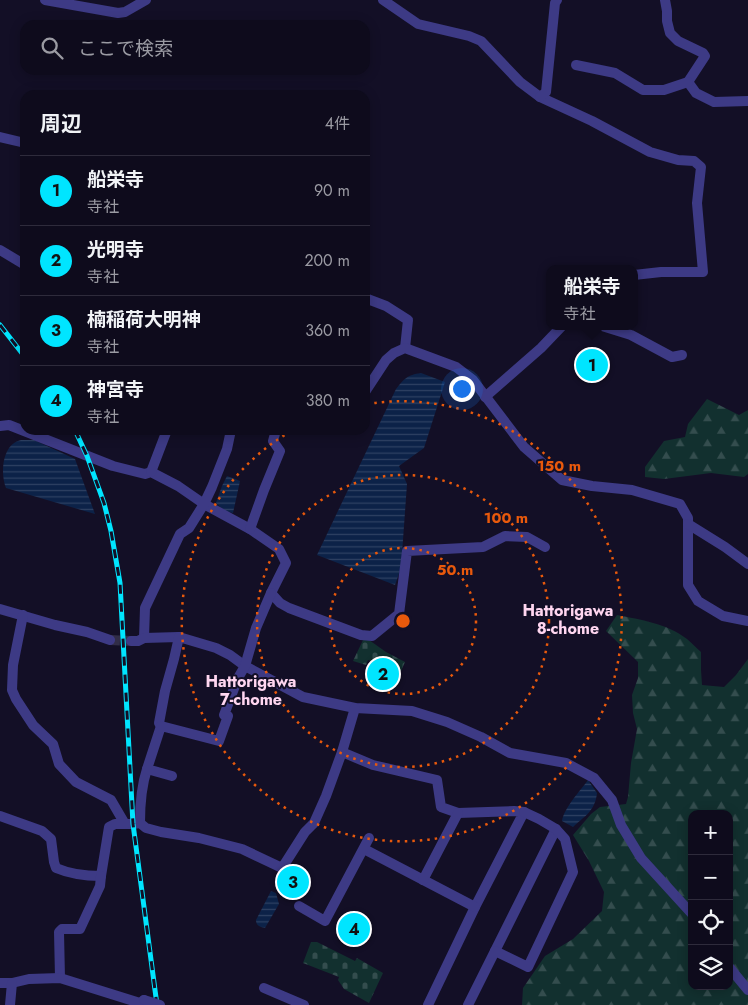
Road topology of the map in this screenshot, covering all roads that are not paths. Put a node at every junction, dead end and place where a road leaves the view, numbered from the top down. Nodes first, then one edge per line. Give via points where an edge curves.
1 (45, 0) edge
2 (146, 0) edge
3 (383, 0) edge
4 (557, 0) edge
5 (665, 0) edge
6 (576, 65) dead end
7 (688, 82) junction
8 (540, 97) junction
9 (748, 101) edge
10 (0, 137) edge
11 (20, 142) edge
12 (0, 250) edge
13 (20, 262) edge
14 (638, 275) edge
15 (370, 300) edge
16 (558, 330) edge
17 (615, 330) edge
18 (405, 348) junction
19 (682, 355) dead end
20 (370, 384) edge
21 (485, 397) junction
22 (0, 426) edge
23 (20, 429) edge
24 (34, 435) edge
25 (165, 435) edge
26 (230, 435) edge
27 (275, 435) edge
28 (152, 472) junction
29 (204, 504) junction
30 (688, 524) junction
31 (250, 529) junction
32 (546, 547) dead end
33 (748, 564) edge
34 (271, 593) junction
35 (0, 609) edge
36 (23, 615) junction
37 (748, 621) edge
38 (179, 637) junction
39 (144, 638) junction
40 (110, 640) tunnel mouth
41 (131, 641) tunnel mouth
42 (245, 666) junction
43 (355, 708) junction
44 (161, 726) junction
45 (342, 752) junction
46 (147, 769) junction
47 (172, 776) dead end
48 (524, 812) junction
49 (458, 813) junction
50 (0, 816) edge
51 (140, 822) junction
52 (125, 824) junction
53 (556, 829) junction
54 (369, 838) dead end
55 (364, 849) junction
56 (101, 876) junction
57 (423, 880) junction
58 (299, 906) dead end
59 (475, 907) junction
60 (688, 910) edge
61 (495, 951) junction
62 (733, 972) edge
63 (60, 978) junction
64 (0, 982) edge
65 (12, 983) junction
66 (264, 988) dead end
67 (748, 990) edge
68 (142, 1003) edge
69 (10, 1005) edge
70 (160, 1005) edge
71 (304, 1005) edge
72 (428, 1005) edge
73 (468, 1005) edge

1 - 2 street via 118,13
3 - 8 street via 418,24 481,41 520,82
4 - 8 street via 546,92
5 - 7 street via 670,33 705,56
6 - 7 street via 615,73 643,90 664,90
7 - 9 street via 696,93 714,102
8 - 14 street via 650,152 694,161 701,167 697,203 703,272
10 - 11 street
12 - 13 street
15 - 18 street via 408,320
16 - 21 street
17 - 19 street via 672,357
18 - 20 street via 386,360
18 - 21 street via 456,367 473,380
21 - 30 street via 524,448 562,480 632,490 680,504
22 - 23 street
24 - 28 street via 113,466 146,474
25 - 28 street
26 - 29 street
27 - 31 street via 273,441 280,451
28 - 29 street
29 - 31 street
29 - 39 street via 189,528 180,534 145,608
30 - 33 street
30 - 37 street via 688,585 698,602 723,616
31 - 34 street via 278,549 286,564
32 - 34 street via 528,537 506,536 483,547 407,551 399,614 372,636 361,635 289,608
34 - 42 street
35 - 36 street
36 - 40 street
36 - 52 street via 13,665 12,690 16,699 33,725 53,744 58,764 76,782 110,800
38 - 39 street
38 - 42 street via 216,648
38 - 44 street via 165,691
39 - 41 street
42 - 43 street via 302,696
42 - 44 street via 224,714 228,716 219,740
43 - 45 street
43 - 60 street via 412,711 447,722 510,753 566,763 594,778 612,800 621,825 641,858
44 - 46 street
45 - 49 street via 373,765 437,780 441,807
45 - 51 street via 314,823 280,867 242,849 161,832 146,828
46 - 47 street
46 - 51 street via 140,802
48 - 49 street
48 - 53 street
48 - 59 street
49 - 57 street
50 - 56 street via 42,831 51,839 56,868 67,873
51 - 52 street
52 - 56 street via 108,827
53 - 61 street
53 - 61 street via 565,839 573,872 528,967
54 - 55 street
55 - 57 street
55 - 58 street via 325,921
56 - 63 street via 100,886 80,929 62,929 59,932
57 - 59 street
59 - 72 street
61 - 73 street
62 - 67 street
63 - 65 street
63 - 68 street
64 - 65 street
65 - 69 street
66 - 71 street
68 - 70 street, bridge

